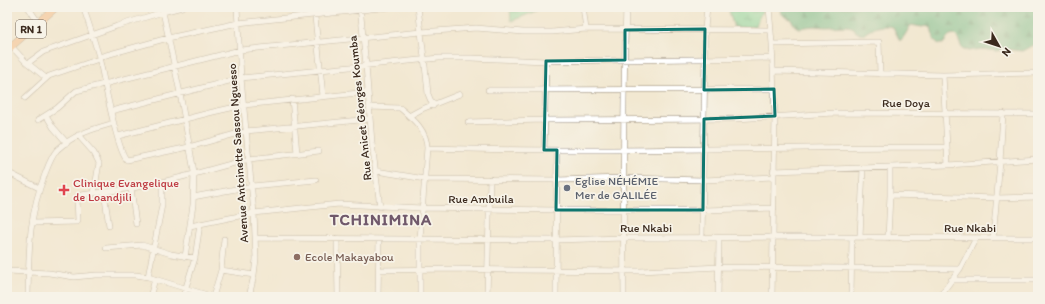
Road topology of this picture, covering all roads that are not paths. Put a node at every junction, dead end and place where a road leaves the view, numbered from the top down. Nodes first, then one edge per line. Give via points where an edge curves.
1 (28, 7) edge
2 (56, 7) edge
3 (83, 7) edge
4 (182, 7) edge
5 (237, 7) edge
6 (314, 7) edge
7 (390, 7) edge
8 (418, 7) edge
9 (583, 7) edge
10 (626, 7) edge
11 (707, 7) edge
12 (162, 9) edge
13 (360, 9) edge
14 (769, 9) edge
15 (314, 14) junction
16 (38, 22) junction
17 (238, 23) junction
18 (586, 29) junction
19 (625, 30) junction
20 (705, 30) junction
21 (771, 30) junction
22 (422, 32) junction
23 (92, 34) junction
24 (168, 38) junction
25 (363, 38) junction
26 (317, 42) junction
27 (772, 44) junction
28 (9, 48) edge
29 (240, 50) junction
30 (99, 58) junction
31 (705, 58) junction
32 (773, 58) junction
33 (425, 60) junction
34 (625, 60) junction
35 (546, 61) junction
36 (28, 63) junction
37 (366, 65) junction
38 (174, 66) junction
39 (320, 71) junction
40 (773, 71) junction
41 (1038, 73) edge
42 (880, 74) junction
43 (943, 75) junction
44 (46, 78) junction
45 (242, 78) junction
46 (104, 84) junction
47 (774, 89) junction
48 (488, 90) dead end
49 (545, 90) junction
50 (625, 90) junction
51 (704, 90) junction
52 (368, 92) junction
53 (180, 93) junction
54 (460, 94) dead end
55 (323, 96) junction
56 (25, 98) dead end
57 (292, 100) junction
58 (244, 105) junction
59 (433, 106) junction
60 (369, 107) junction
61 (111, 111) junction
62 (944, 113) junction
63 (1003, 113) junction
64 (1038, 114) edge
65 (46, 115) junction
66 (409, 116) junction
67 (775, 116) junction
68 (370, 119) junction
69 (704, 119) junction
70 (38, 120) dead end
71 (184, 120) junction
72 (545, 120) junction
73 (624, 120) junction
74 (468, 122) dead end
75 (114, 123) junction
76 (294, 126) junction
77 (246, 131) junction
78 (78, 135) junction
79 (118, 136) junction
80 (67, 143) junction
81 (189, 147) junction
82 (946, 147) junction
83 (427, 148) junction
84 (773, 148) junction
85 (704, 149) junction
86 (544, 150) junction
87 (557, 150) junction
88 (319, 151) dead end
89 (624, 151) junction
90 (297, 153) junction
91 (248, 159) junction
92 (1038, 159) edge
93 (1000, 162) junction
94 (948, 166) junction
95 (890, 167) junction
96 (863, 168) junction
97 (376, 171) junction
98 (773, 171) junction
99 (7, 172) edge
100 (194, 174) junction
101 (773, 177) junction
102 (623, 178) junction
103 (425, 179) junction
104 (316, 180) dead end
105 (490, 180) junction
106 (557, 180) junction
107 (703, 180) junction
108 (162, 182) junction
109 (252, 186) junction
110 (39, 188) junction
111 (131, 188) junction
112 (104, 192) junction
113 (94, 193) junction
114 (890, 195) junction
115 (194, 196) junction
116 (1038, 197) edge
117 (997, 198) junction
118 (380, 207) junction
119 (422, 208) junction
120 (774, 208) junction
121 (489, 209) junction
122 (556, 210) junction
123 (624, 210) junction
124 (703, 210) junction
125 (254, 213) junction
126 (32, 223) junction
127 (136, 224) dead end
128 (200, 224) junction
129 (109, 226) dead end
130 (190, 226) junction
131 (852, 237) junction
132 (860, 237) junction
133 (255, 238) junction
134 (337, 238) junction
135 (624, 238) junction
136 (702, 238) junction
137 (719, 238) junction
138 (774, 238) junction
139 (888, 238) junction
140 (976, 238) junction
141 (993, 238) junction
142 (1038, 238) edge
143 (224, 239) dead end
144 (379, 239) junction
145 (420, 239) junction
146 (488, 239) junction
147 (556, 240) junction
148 (106, 248) dead end
149 (153, 249) junction
150 (185, 257) junction
151 (195, 258) junction
152 (719, 268) junction
153 (773, 268) junction
154 (851, 268) junction
155 (420, 269) junction
156 (960, 269) junction
157 (221, 270) junction
158 (379, 270) junction
159 (488, 270) junction
160 (556, 270) junction
161 (624, 270) junction
162 (7, 271) edge
163 (28, 273) junction
164 (254, 275) junction
165 (148, 277) junction
166 (155, 279) junction
167 (951, 280) junction
168 (1038, 280) edge
169 (186, 289) junction
170 (28, 297) edge
171 (150, 297) edge
172 (184, 297) edge
173 (214, 297) edge
174 (249, 297) edge
175 (338, 297) edge
176 (378, 297) edge
177 (420, 297) edge
178 (484, 297) edge
179 (488, 297) edge
180 (556, 297) edge
181 (624, 297) edge
182 (718, 297) edge
183 (772, 297) edge
184 (851, 297) edge
185 (902, 297) edge
186 (939, 297) edge

1 - 16 street
2 - 16 highway, RN 1
3 - 23 street
4 - 12 street
5 - 17 street, Avenue Antoinette Sassou Nguesso
6 - 15 street
7 - 13 street
8 - 22 street
9 - 18 street
10 - 19 street
11 - 20 street
12 - 23 street
12 - 24 street
13 - 15 street
13 - 25 street, Rue Anicet Géorges Koumba
14 - 21 street
15 - 17 street
15 - 26 street
16 - 28 highway, RN 1
17 - 24 street
17 - 29 street, Avenue Antoinette Sassou Nguesso
18 - 19 street
18 - 22 street via 523,32 476,28
19 - 20 street
19 - 34 street
20 - 21 street
20 - 31 street
21 - 27 street
22 - 25 street
22 - 33 street
23 - 30 street
23 - 36 street via 43,52
24 - 30 street
24 - 38 street
25 - 26 street
25 - 37 street, Rue Anicet Géorges Koumba
26 - 29 street
26 - 39 street
27 - 32 street
27 - 42 street via 879,42
28 - 36 street
29 - 38 street
29 - 45 street, Avenue Antoinette Sassou Nguesso
30 - 44 street
30 - 46 street
31 - 32 street
31 - 34 street
31 - 51 street
32 - 40 street
33 - 35 street via 471,58
33 - 37 street
33 - 59 street via 428,94
34 - 35 street
34 - 50 street
35 - 49 street
36 - 44 street
37 - 39 street
37 - 52 street, Rue Anicet Géorges Koumba
38 - 46 street
38 - 53 street
39 - 45 street
39 - 55 street
40 - 42 street
40 - 47 street
41 - 43 street
42 - 43 street
43 - 62 street
44 - 56 street
45 - 53 street
45 - 58 street, Avenue Antoinette Sassou Nguesso
46 - 61 street
46 - 65 street via 74,92
47 - 51 street
47 - 67 street
48 - 49 street
49 - 50 street
49 - 72 street
50 - 51 street
50 - 73 street
51 - 69 street
52 - 55 street
52 - 60 street, Rue Anicet Géorges Koumba
53 - 61 street
53 - 71 street
54 - 59 street
55 - 57 street
57 - 58 street
57 - 76 street
58 - 71 street
58 - 77 street, Avenue Antoinette Sassou Nguesso
59 - 66 street
60 - 66 street via 400,108
60 - 68 street, Rue Anicet Géorges Koumba
61 - 75 street
62 - 63 street, Rue Doya
62 - 67 street, Rue Doya
62 - 82 street
63 - 64 street, Rue Doya
63 - 93 street
65 - 70 street
65 - 80 street
66 - 83 street via 424,133
67 - 69 street, Rue Doya
67 - 84 street
68 - 76 street
68 - 97 street, Rue Anicet Géorges Koumba
69 - 73 street, Rue Doya
69 - 85 street
71 - 79 street
71 - 81 street
72 - 73 street, Rue Doya
72 - 74 street, Rue Doya
72 - 86 street
73 - 89 street
75 - 78 street
75 - 79 street
76 - 77 street
76 - 90 street
77 - 81 street
77 - 91 street, Avenue Antoinette Sassou Nguesso
78 - 80 street
78 - 113 street via 95,154 99,163
79 - 81 street via 128,160
80 - 110 street via 54,154
81 - 100 street
82 - 84 street
82 - 94 street
83 - 86 street
83 - 103 street
84 - 85 street
84 - 98 street
85 - 89 street
85 - 107 street
86 - 87 street
87 - 89 street
87 - 106 street
88 - 90 street
89 - 102 street
90 - 91 street
91 - 100 street
91 - 109 street, Avenue Antoinette Sassou Nguesso
92 - 93 street
93 - 94 street
93 - 117 street
94 - 95 street
95 - 96 street
95 - 114 street
96 - 98 street
96 - 132 street
97 - 103 street
97 - 118 street, Rue Anicet Géorges Koumba
98 - 101 street
99 - 110 street
100 - 108 street
100 - 115 street
101 - 107 street
101 - 120 street
102 - 106 street
102 - 107 street
102 - 123 street
103 - 105 street
103 - 119 street
104 - 109 street
105 - 106 street
105 - 121 street
106 - 122 street
107 - 124 street
108 - 111 street
108 - 149 street via 162,205
109 - 115 street
109 - 125 street, Avenue Antoinette Sassou Nguesso
110 - 126 street
111 - 112 street
111 - 127 street
112 - 113 street
112 - 129 street
113 - 126 street via 78,196 77,222
114 - 117 street
114 - 139 street
115 - 130 street
116 - 117 street
117 - 141 street
118 - 119 street, Rue Ambuila
118 - 125 street, Rue Ambuila via 339,204
119 - 121 street, Rue Ambuila
119 - 145 street
120 - 124 street, Rue Ambuila
120 - 138 street
121 - 122 street, Rue Ambuila
121 - 146 street
122 - 123 street, Rue Ambuila
122 - 147 street
123 - 124 street, Rue Ambuila
123 - 135 street
124 - 136 street
125 - 128 street, Rue Ambuila
125 - 133 street, Avenue Antoinette Sassou Nguesso
126 - 163 street
128 - 130 street, Rue Ambuila
128 - 151 street
130 - 150 street
131 - 132 street, Rue Nkabi
131 - 138 street, Rue Nkabi
131 - 154 street
132 - 139 street, Rue Nkabi
133 - 134 street, Rue Nkabi
133 - 164 street, Avenue Antoinette Sassou Nguesso
134 - 144 street, Rue Nkabi
134 - 175 street
135 - 136 street, Rue Nkabi
135 - 147 street, Rue Nkabi
135 - 161 street
136 - 137 street, Rue Nkabi
137 - 138 street, Rue Nkabi
137 - 152 street
138 - 153 street
139 - 140 street, Rue Nkabi
140 - 141 street, Rue Nkabi
140 - 156 street
141 - 142 street, Rue Nkabi
143 - 157 street
144 - 145 street, Rue Nkabi
144 - 158 street
145 - 146 street, Rue Nkabi
145 - 155 street
146 - 147 street, Rue Nkabi
146 - 159 street
147 - 160 street
148 - 149 street via 142,245
149 - 150 street
149 - 165 street
150 - 151 street
151 - 169 street
152 - 153 street
152 - 161 street
152 - 182 street
153 - 154 street
153 - 183 street
154 - 156 street
154 - 184 street
155 - 158 street
155 - 159 street
155 - 177 street
156 - 167 street
157 - 164 street
157 - 173 street
158 - 176 street
159 - 160 street
159 - 179 street
160 - 161 street
160 - 180 street
161 - 181 street
162 - 163 street
163 - 165 street via 74,277
163 - 170 street
164 - 174 street, Avenue Antoinette Sassou Nguesso
165 - 166 street
166 - 169 street
166 - 171 street
167 - 168 street
167 - 186 street
169 - 172 street
169 - 173 street
178 - 179 street
185 - 186 street

